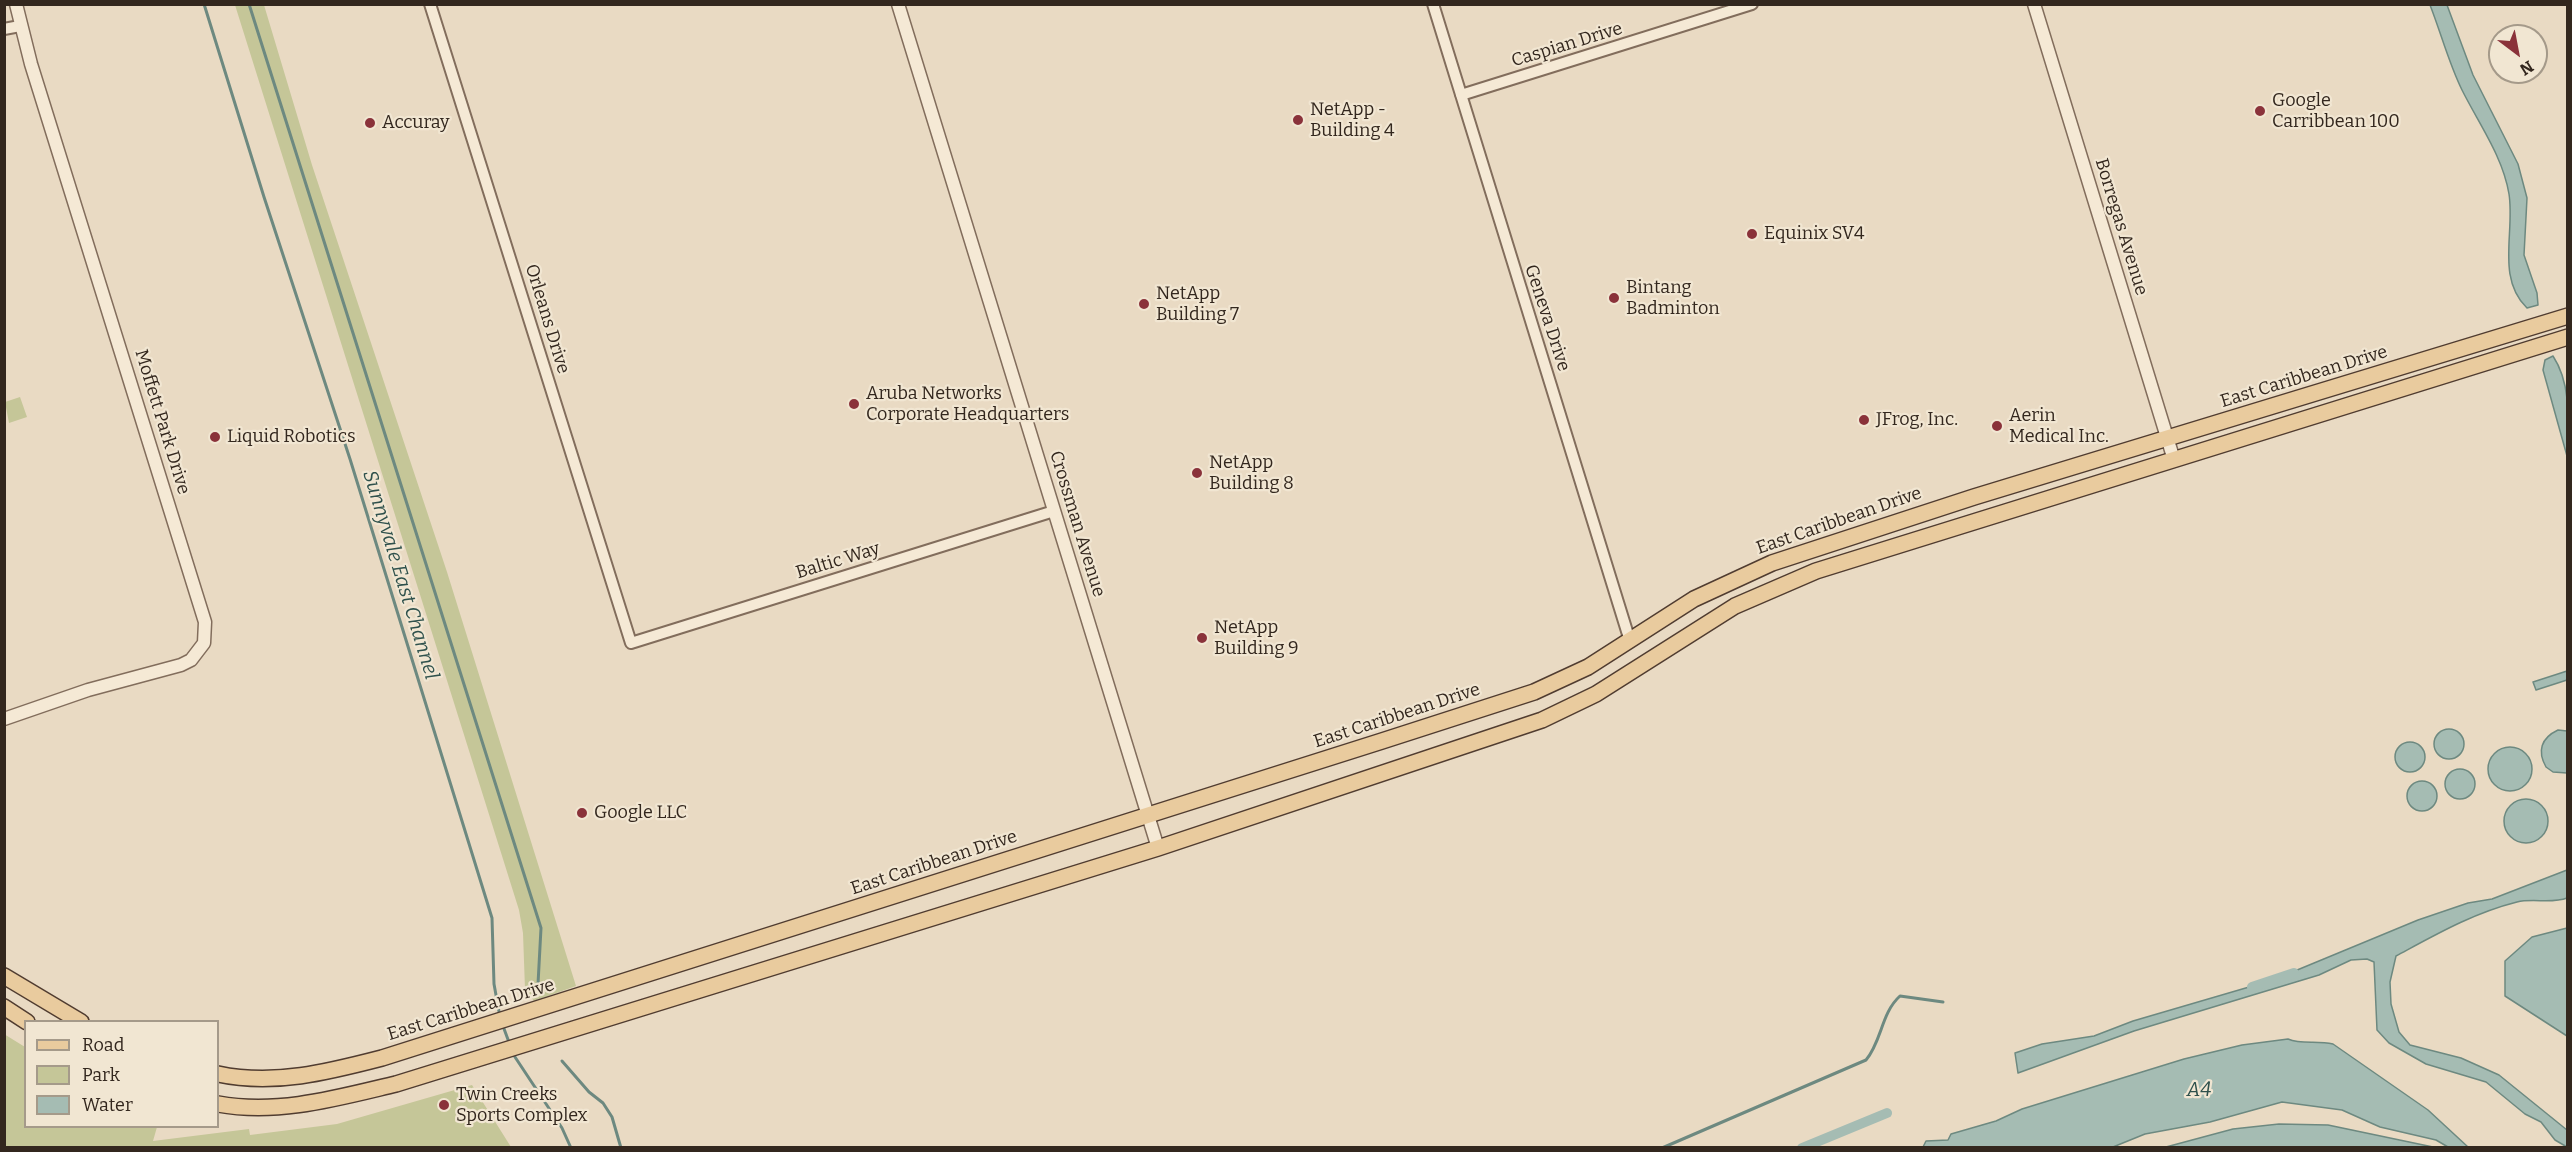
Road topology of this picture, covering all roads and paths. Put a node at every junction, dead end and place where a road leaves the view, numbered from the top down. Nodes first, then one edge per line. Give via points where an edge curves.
1 (16, 4) edge
2 (430, 4) edge
3 (898, 4) edge
4 (1433, 4) edge
5 (1752, 4) edge
6 (2034, 4) edge
7 (20, 26) junction
8 (4, 29) edge
9 (1461, 95) junction
10 (2566, 316) edge
11 (2567, 337) edge
12 (2169, 439) junction
13 (2174, 460) junction
14 (1054, 511) junction
15 (1630, 641) junction
16 (631, 643) joint
17 (4, 719) edge
18 (1147, 816) junction
19 (1158, 848) junction
20 (4, 976) edge
21 (4, 1008) edge
22 (24, 1020) edge
23 (78, 1020) edge
24 (219, 1074) edge
25 (219, 1104) edge

1 - 7 street, Moffett Park Drive
2 - 16 street, Orleans Drive
3 - 14 street, Crossman Avenue
4 - 9 street, Geneva Drive
5 - 9 street, Caspian Drive
6 - 12 street, Borregas Avenue
7 - 8 street
7 - 17 street, Moffett Park Drive via 182,545 206,634 199,652 181,665 88,690
9 - 15 street, Geneva Drive
10 - 12 main road, East Caribbean Drive
11 - 13 main road
12 - 13 street, Borregas Avenue
12 - 15 main road, East Caribbean Drive via 1772,563 1694,599
13 - 19 main road via 1860,557 1773,588 1719,616 1596,694 1542,720
14 - 16 street, Baltic Way
14 - 18 street, Crossman Avenue
15 - 18 main road, East Caribbean Drive via 1588,667 1534,692
18 - 19 street, Crossman Avenue
18 - 24 main road, East Caribbean Drive via 382,1058 317,1075 236,1078
19 - 25 main road via 396,1083 308,1105 238,1108
20 - 23 main road
21 - 22 main road

